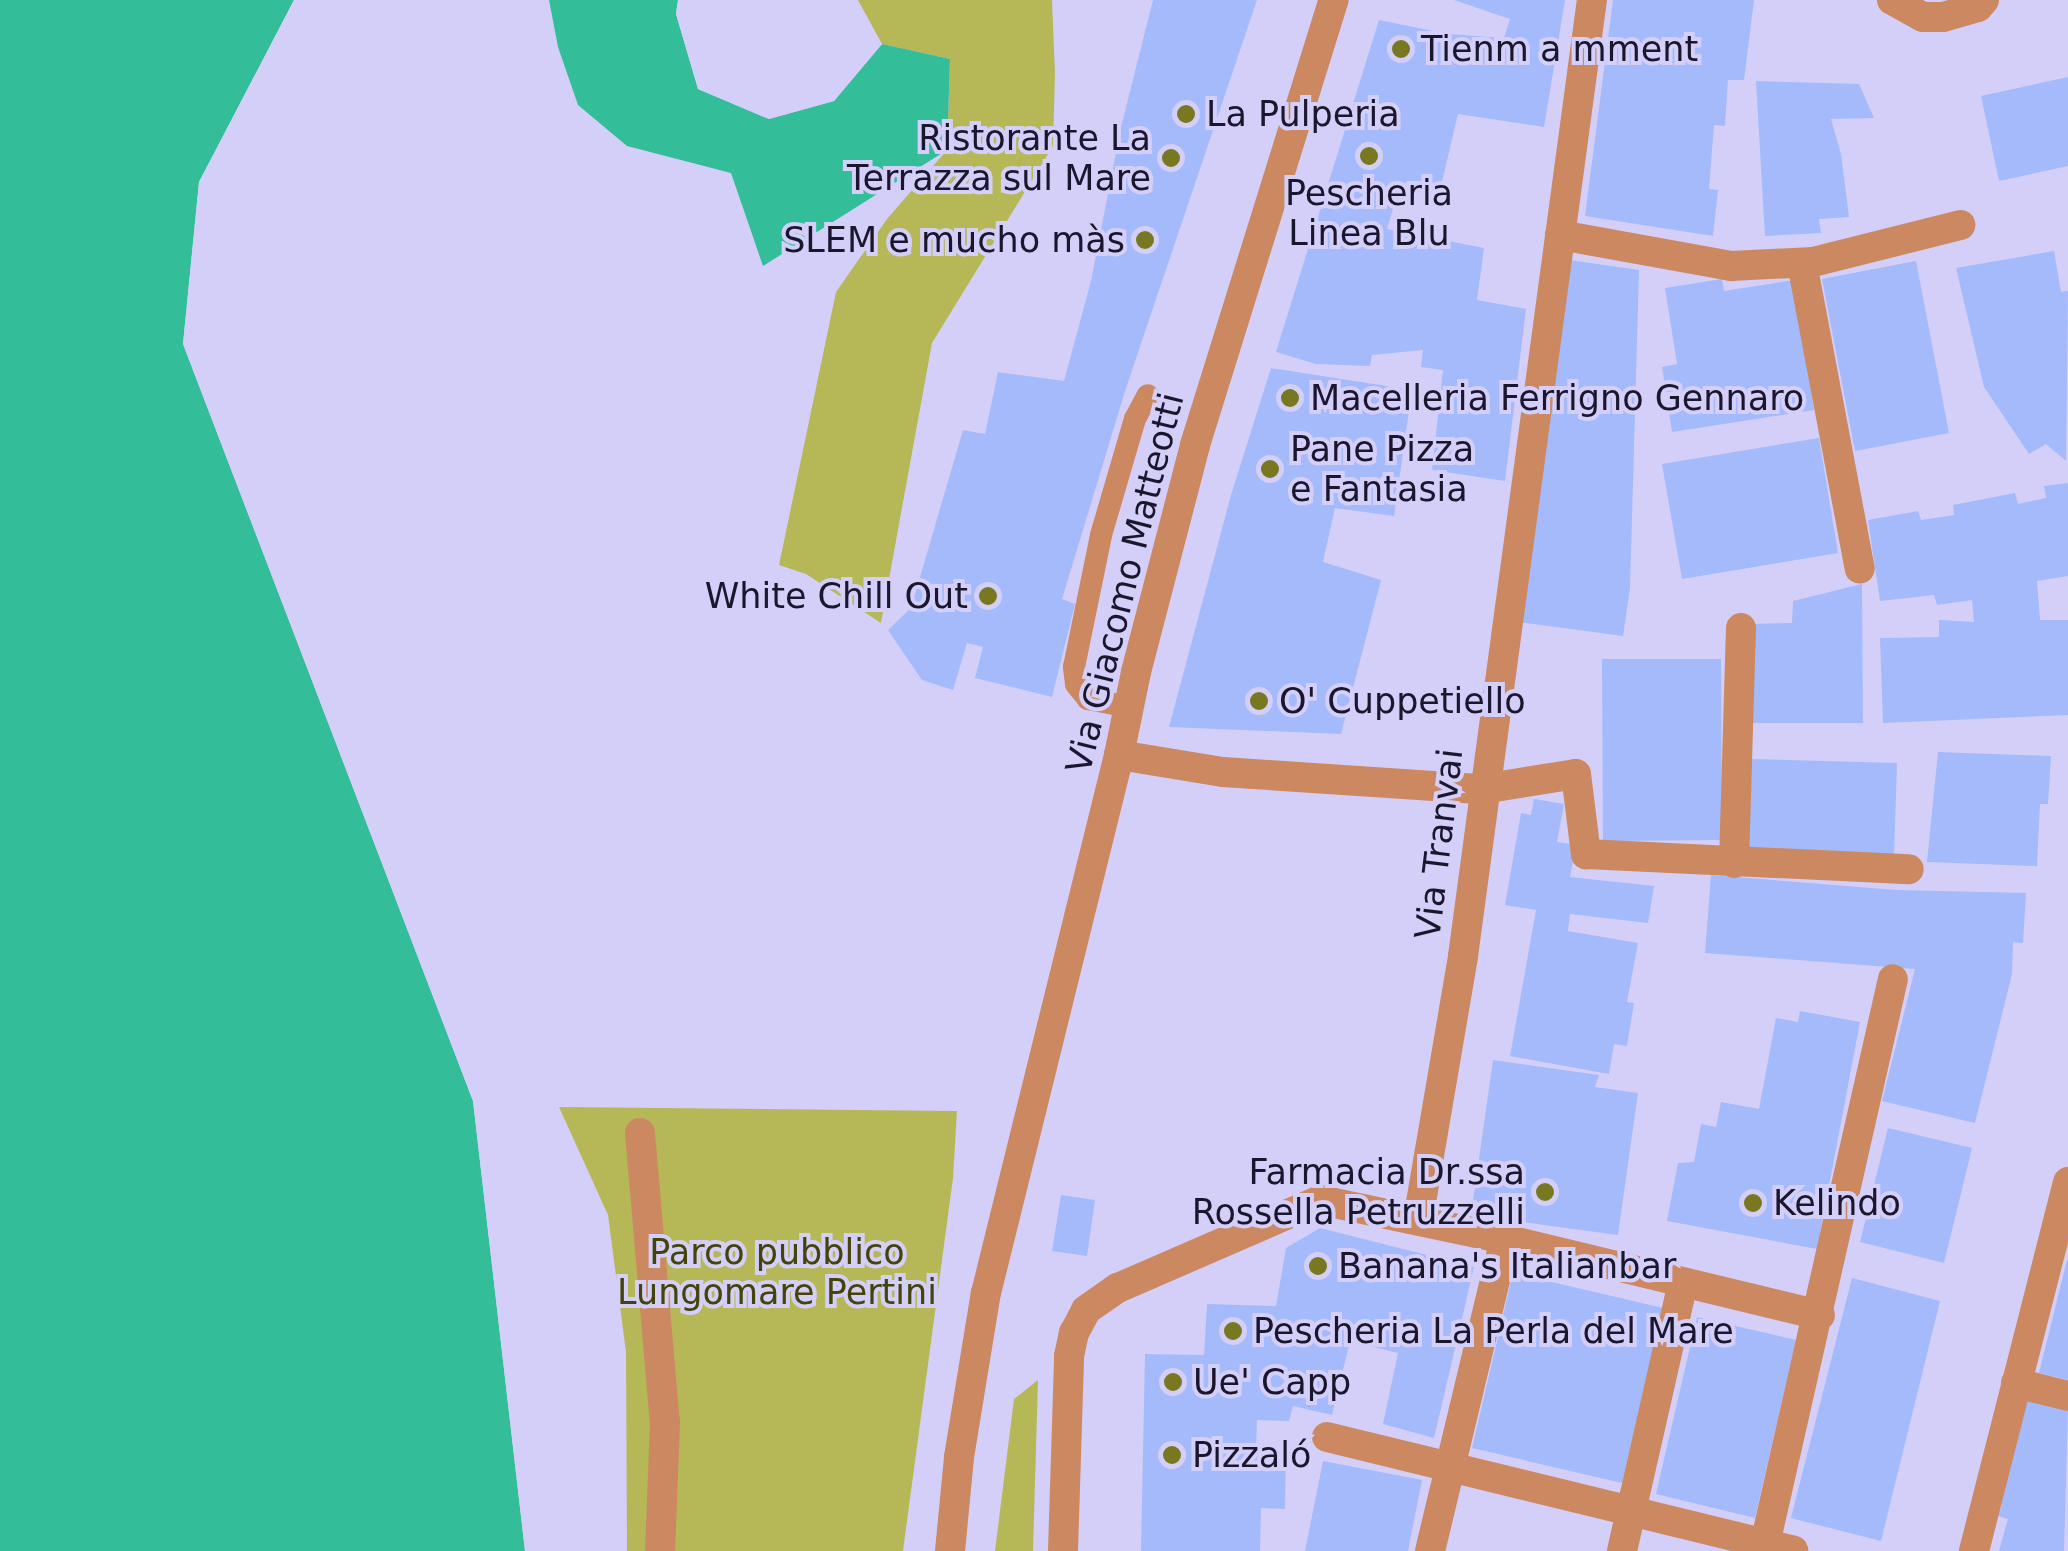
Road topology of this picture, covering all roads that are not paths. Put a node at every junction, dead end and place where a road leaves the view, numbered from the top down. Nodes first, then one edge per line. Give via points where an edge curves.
1 (1334, 0) edge
2 (1592, 0) edge
3 (1892, 0) edge
4 (1968, 4) edge
5 (1960, 225) dead end
6 (1560, 236) junction
7 (1802, 262) junction
8 (1148, 395) dead end
9 (1860, 569) dead end
10 (1740, 628) dead end
11 (1129, 707) junction
12 (1120, 755) junction
13 (1482, 789) junction
14 (1734, 863) junction
15 (1909, 869) dead end
16 (1894, 979) dead end
17 (640, 1133) dead end
18 (2068, 1182) edge
19 (1418, 1220) junction
20 (2062, 1227) edge
21 (1505, 1239) junction
22 (1683, 1283) junction
23 (1820, 1314) junction
24 (2016, 1383) junction
25 (2068, 1396) edge
26 (1326, 1437) dead end
27 (1450, 1469) junction
28 (1631, 1513) junction
29 (1779, 1548) edge
30 (660, 1551) edge
31 (950, 1551) edge
32 (1063, 1551) edge
33 (1430, 1551) edge
34 (1622, 1551) edge
35 (1974, 1551) edge

1 - 11 street, Via Giacomo Matteotti via 1195,445
2 - 6 street, Via Tranvai
3 - 4 street via 1923,17
5 - 7 street
6 - 7 street via 1731,266
6 - 13 street, Via Tranvai
7 - 9 street
8 - 11 lane via 1134,419 1102,535 1074,667 1088,699
10 - 14 street
11 - 12 street, Via Giacomo Matteotti
12 - 13 street via 1223,772
12 - 31 street, Via Giacomo Matteotti via 986,1292
13 - 14 street via 1576,774 1586,854
13 - 19 street, Via Tranvai via 1464,956
14 - 15 street
16 - 23 street
17 - 30 street via 666,1422
18 - 20 street
19 - 21 street
19 - 32 street via 1320,1200 1146,1275 1086,1310 1069,1356
20 - 24 street
21 - 22 street
21 - 27 street
22 - 23 street
22 - 28 street
23 - 29 street
24 - 25 street
24 - 35 street
26 - 27 street
27 - 28 street
27 - 33 street
28 - 29 street
28 - 34 street

